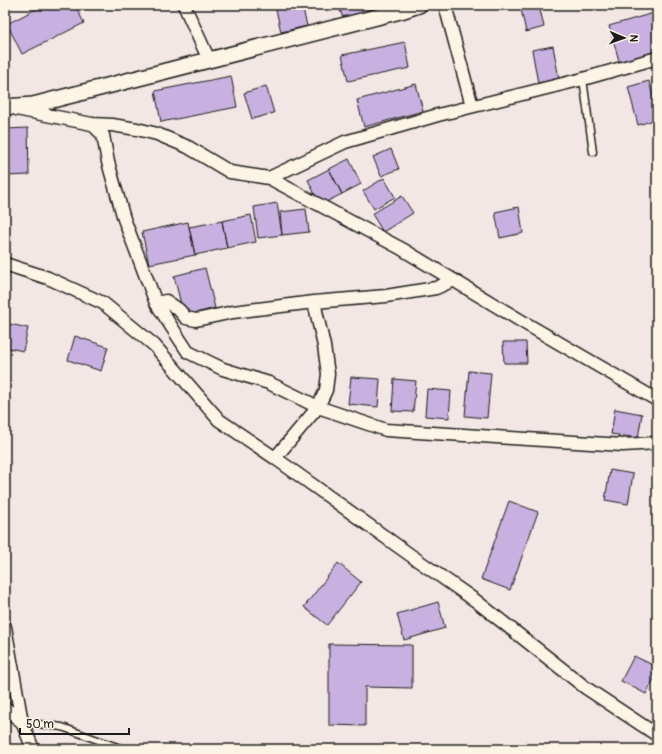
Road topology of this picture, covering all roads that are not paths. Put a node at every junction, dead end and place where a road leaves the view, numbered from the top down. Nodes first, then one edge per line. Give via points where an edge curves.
1 (184, 5) edge
2 (419, 5) edge
3 (445, 5) edge
4 (403, 7) edge
5 (657, 58) edge
6 (209, 60) junction
7 (583, 79) junction
8 (472, 106) junction
9 (6, 108) edge
10 (92, 124) junction
11 (593, 152) dead end
12 (269, 178) junction
13 (5, 264) edge
14 (454, 280) junction
15 (314, 302) junction
16 (156, 304) junction
17 (657, 400) edge
18 (318, 407) junction
19 (657, 443) edge
20 (275, 458) junction
21 (5, 627) edge
22 (5, 708) edge
23 (22, 722) junction
24 (657, 735) edge
25 (33, 749) edge
26 (123, 749) edge

1 - 6 street
2 - 4 street
3 - 8 street
4 - 6 street
5 - 7 street
6 - 9 street via 33,105
7 - 8 street
7 - 11 lane
8 - 12 street via 345,142
9 - 10 street
10 - 12 street via 112,125 157,134 188,147 230,172
10 - 16 street via 103,135 124,219
12 - 14 street via 402,249
13 - 20 street via 48,278 103,303 154,345 219,420
14 - 15 street via 436,288 393,295
14 - 17 street
15 - 16 street via 233,312 196,320 186,318 166,301
15 - 18 street via 328,374 326,390
16 - 18 street via 188,352 223,369 269,383
18 - 19 street via 386,430 623,445
18 - 20 street
20 - 24 street via 476,601 586,688
21 - 23 street
22 - 23 street
23 - 25 street
23 - 26 lane via 62,727

